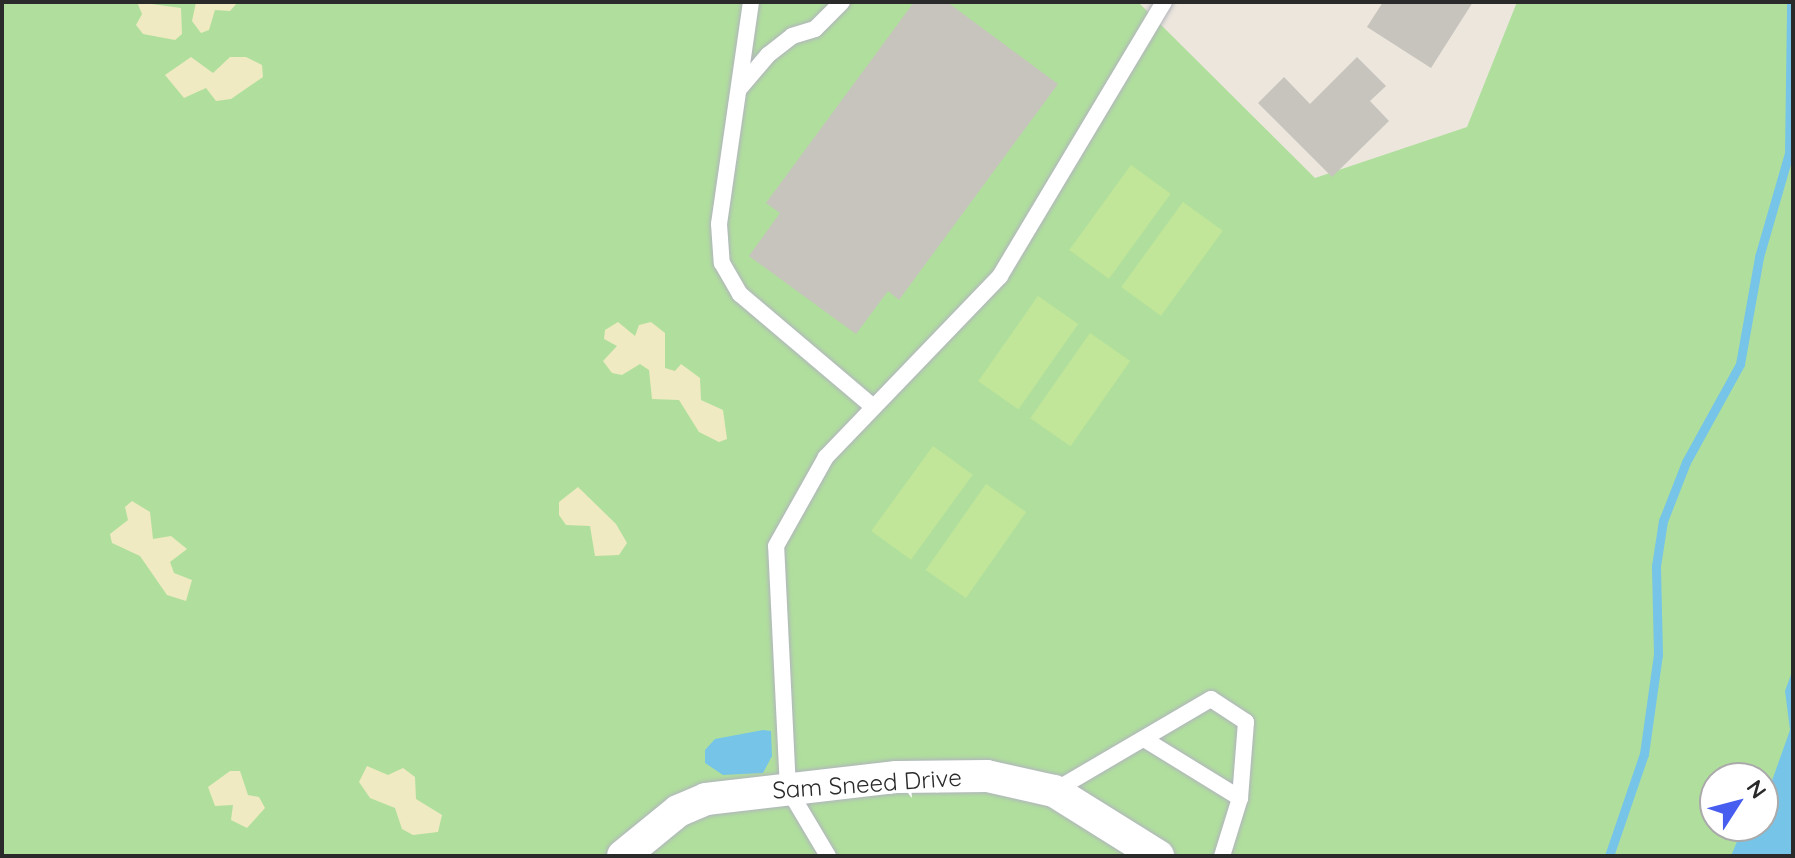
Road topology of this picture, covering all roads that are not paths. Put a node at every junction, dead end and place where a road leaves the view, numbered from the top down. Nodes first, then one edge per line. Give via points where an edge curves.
1 (751, 2) edge
2 (842, 2) edge
3 (1164, 2) edge
4 (738, 90) junction
5 (871, 405) junction
6 (1144, 739) junction
7 (788, 789) junction
8 (1054, 791) junction
9 (1240, 798) junction
10 (623, 856) edge
11 (828, 856) edge
12 (1158, 856) edge
13 (1222, 856) edge

1 - 4 lane
2 - 4 lane via 815,29 792,36 768,55
3 - 5 lane via 1000,276 957,327
4 - 5 lane via 719,224 722,263 740,294
5 - 7 lane via 826,457 776,546
6 - 8 lane
6 - 9 lane
6 - 9 lane via 1211,699 1246,722
7 - 8 street, Sam Sneed Drive via 987,776
7 - 10 street, Sam Sneed Drive via 706,799 678,811
7 - 11 lane
8 - 12 street, Sam Sneed Drive
9 - 13 lane

